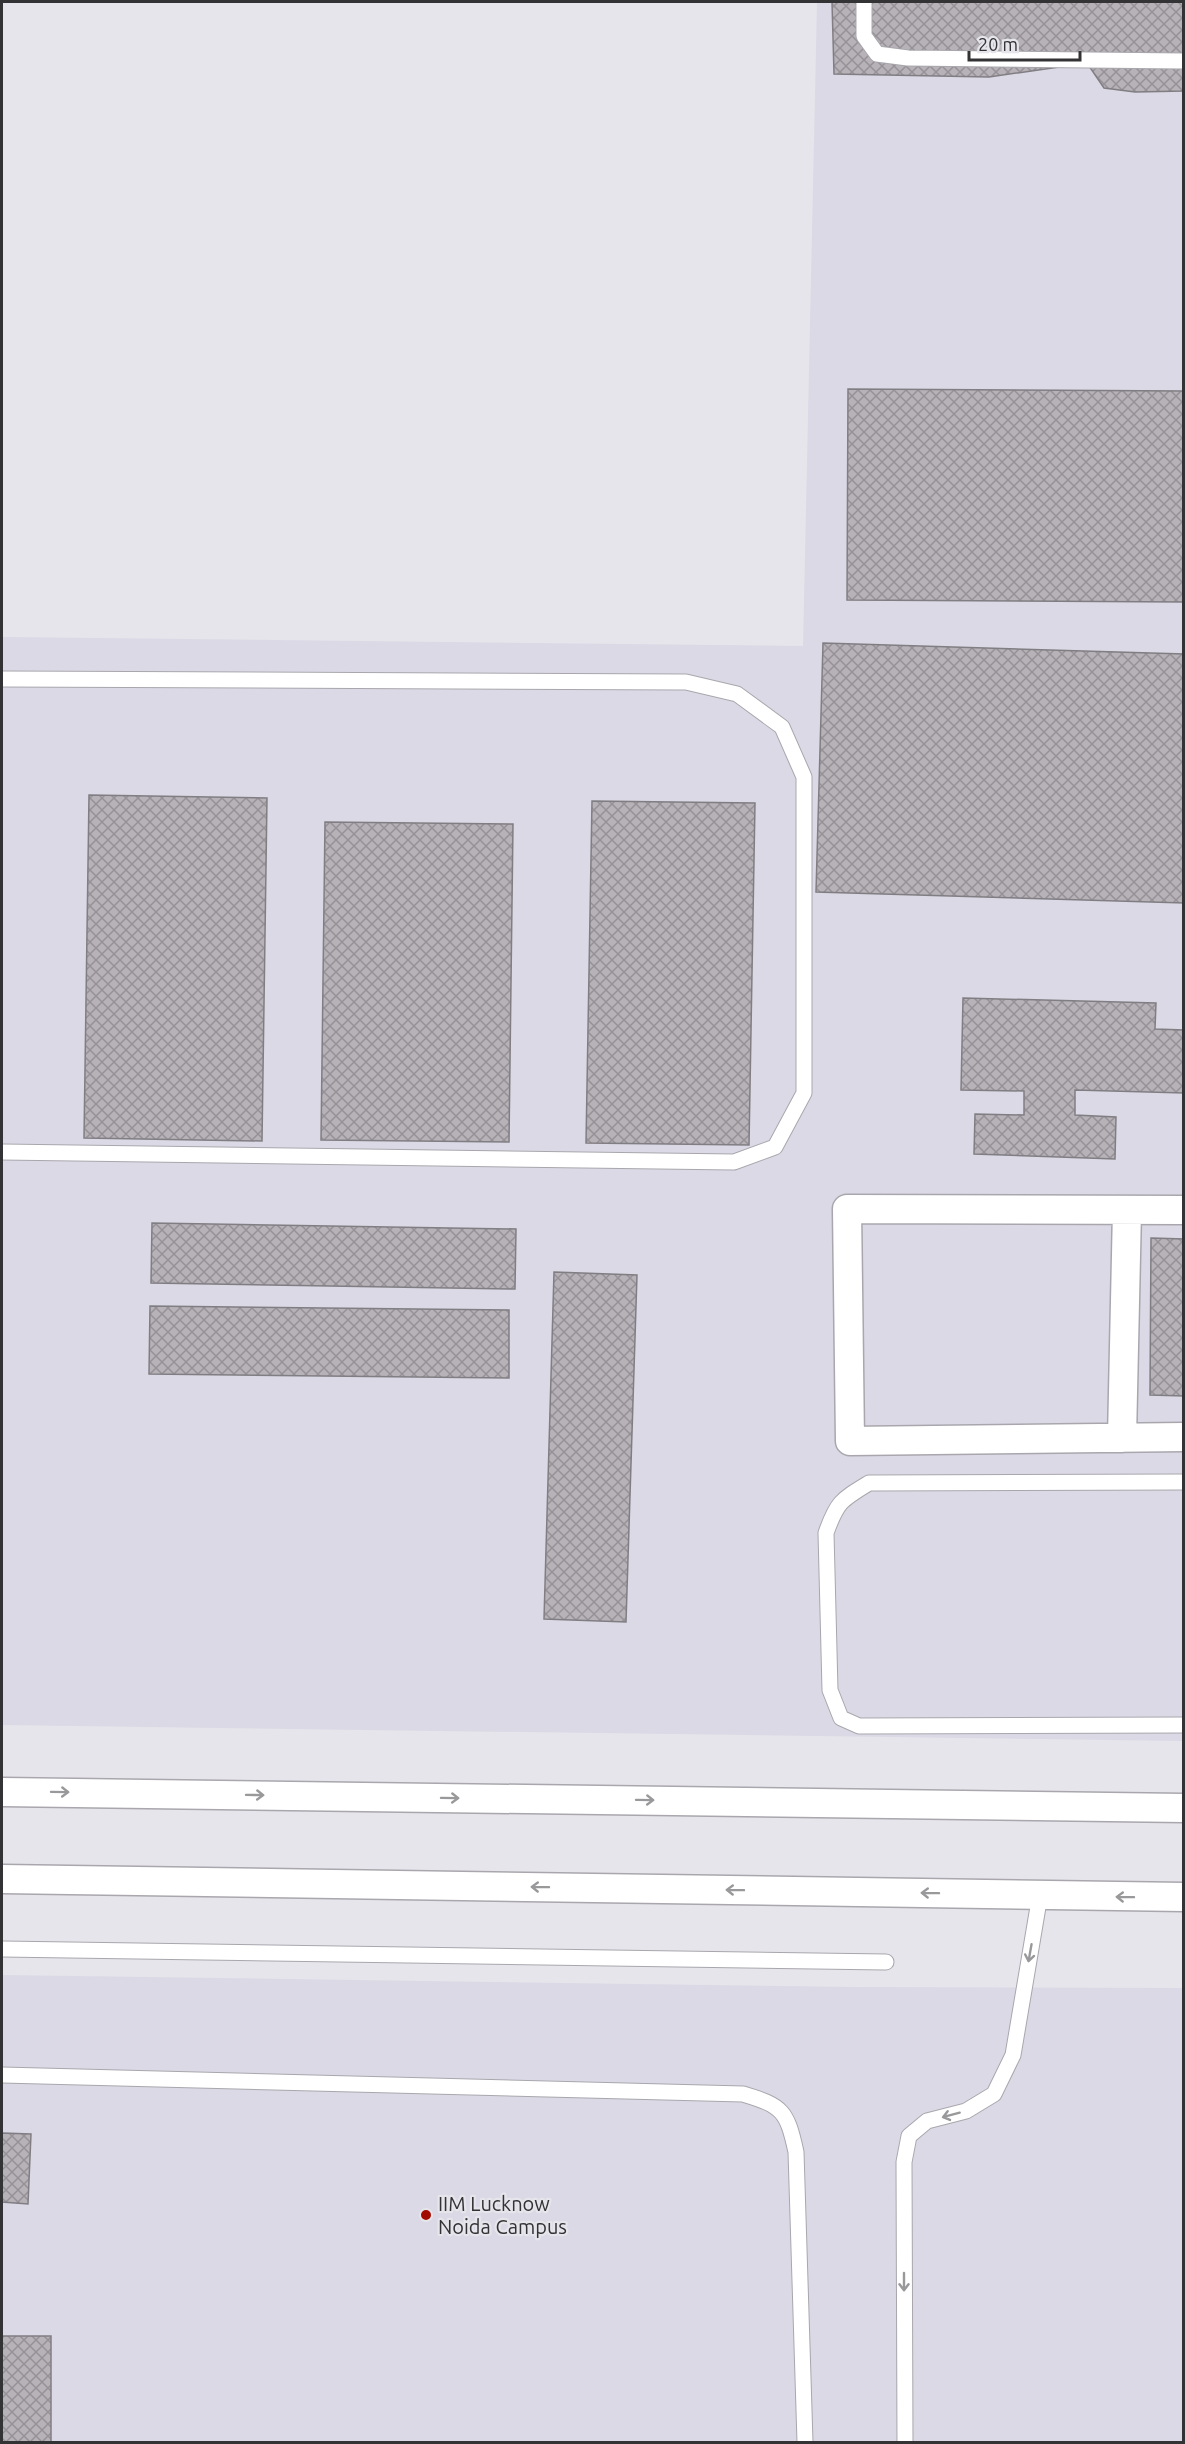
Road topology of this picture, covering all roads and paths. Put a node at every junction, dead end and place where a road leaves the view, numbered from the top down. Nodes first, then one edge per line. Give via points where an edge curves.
1 (864, 2) edge
2 (1184, 61) edge
3 (2, 679) edge
4 (2, 1152) edge
5 (1127, 1210) junction
6 (1184, 1210) edge
7 (1184, 1437) edge
8 (1122, 1438) junction
9 (1184, 1482) edge
10 (1184, 1725) edge
11 (2, 1792) edge
12 (1184, 1808) edge
13 (2, 1879) edge
14 (1040, 1895) junction
15 (1184, 1898) edge
16 (2, 1949) edge
17 (886, 1962) dead end
18 (2, 2074) edge
19 (805, 2442) edge
20 (905, 2442) edge

1 - 2 lane via 864,36 877,54 908,58
3 - 4 lane via 686,682 737,694 782,727 804,777 804,1094 776,1147 734,1162
5 - 6 street
5 - 8 street
5 - 8 street via 847,1209 850,1442
7 - 8 street
9 - 10 lane via 869,1483 835,1508 826,1533 830,1690 841,1718 859,1725
11 -> 12 street
14 -> 13 street
15 -> 14 street
14 -> 20 lane via 1013,2055 994,2094 966,2111 927,2121 909,2136 904,2162
16 - 17 lane
18 - 19 lane via 743,2094 772,2103 790,2123 796,2152

